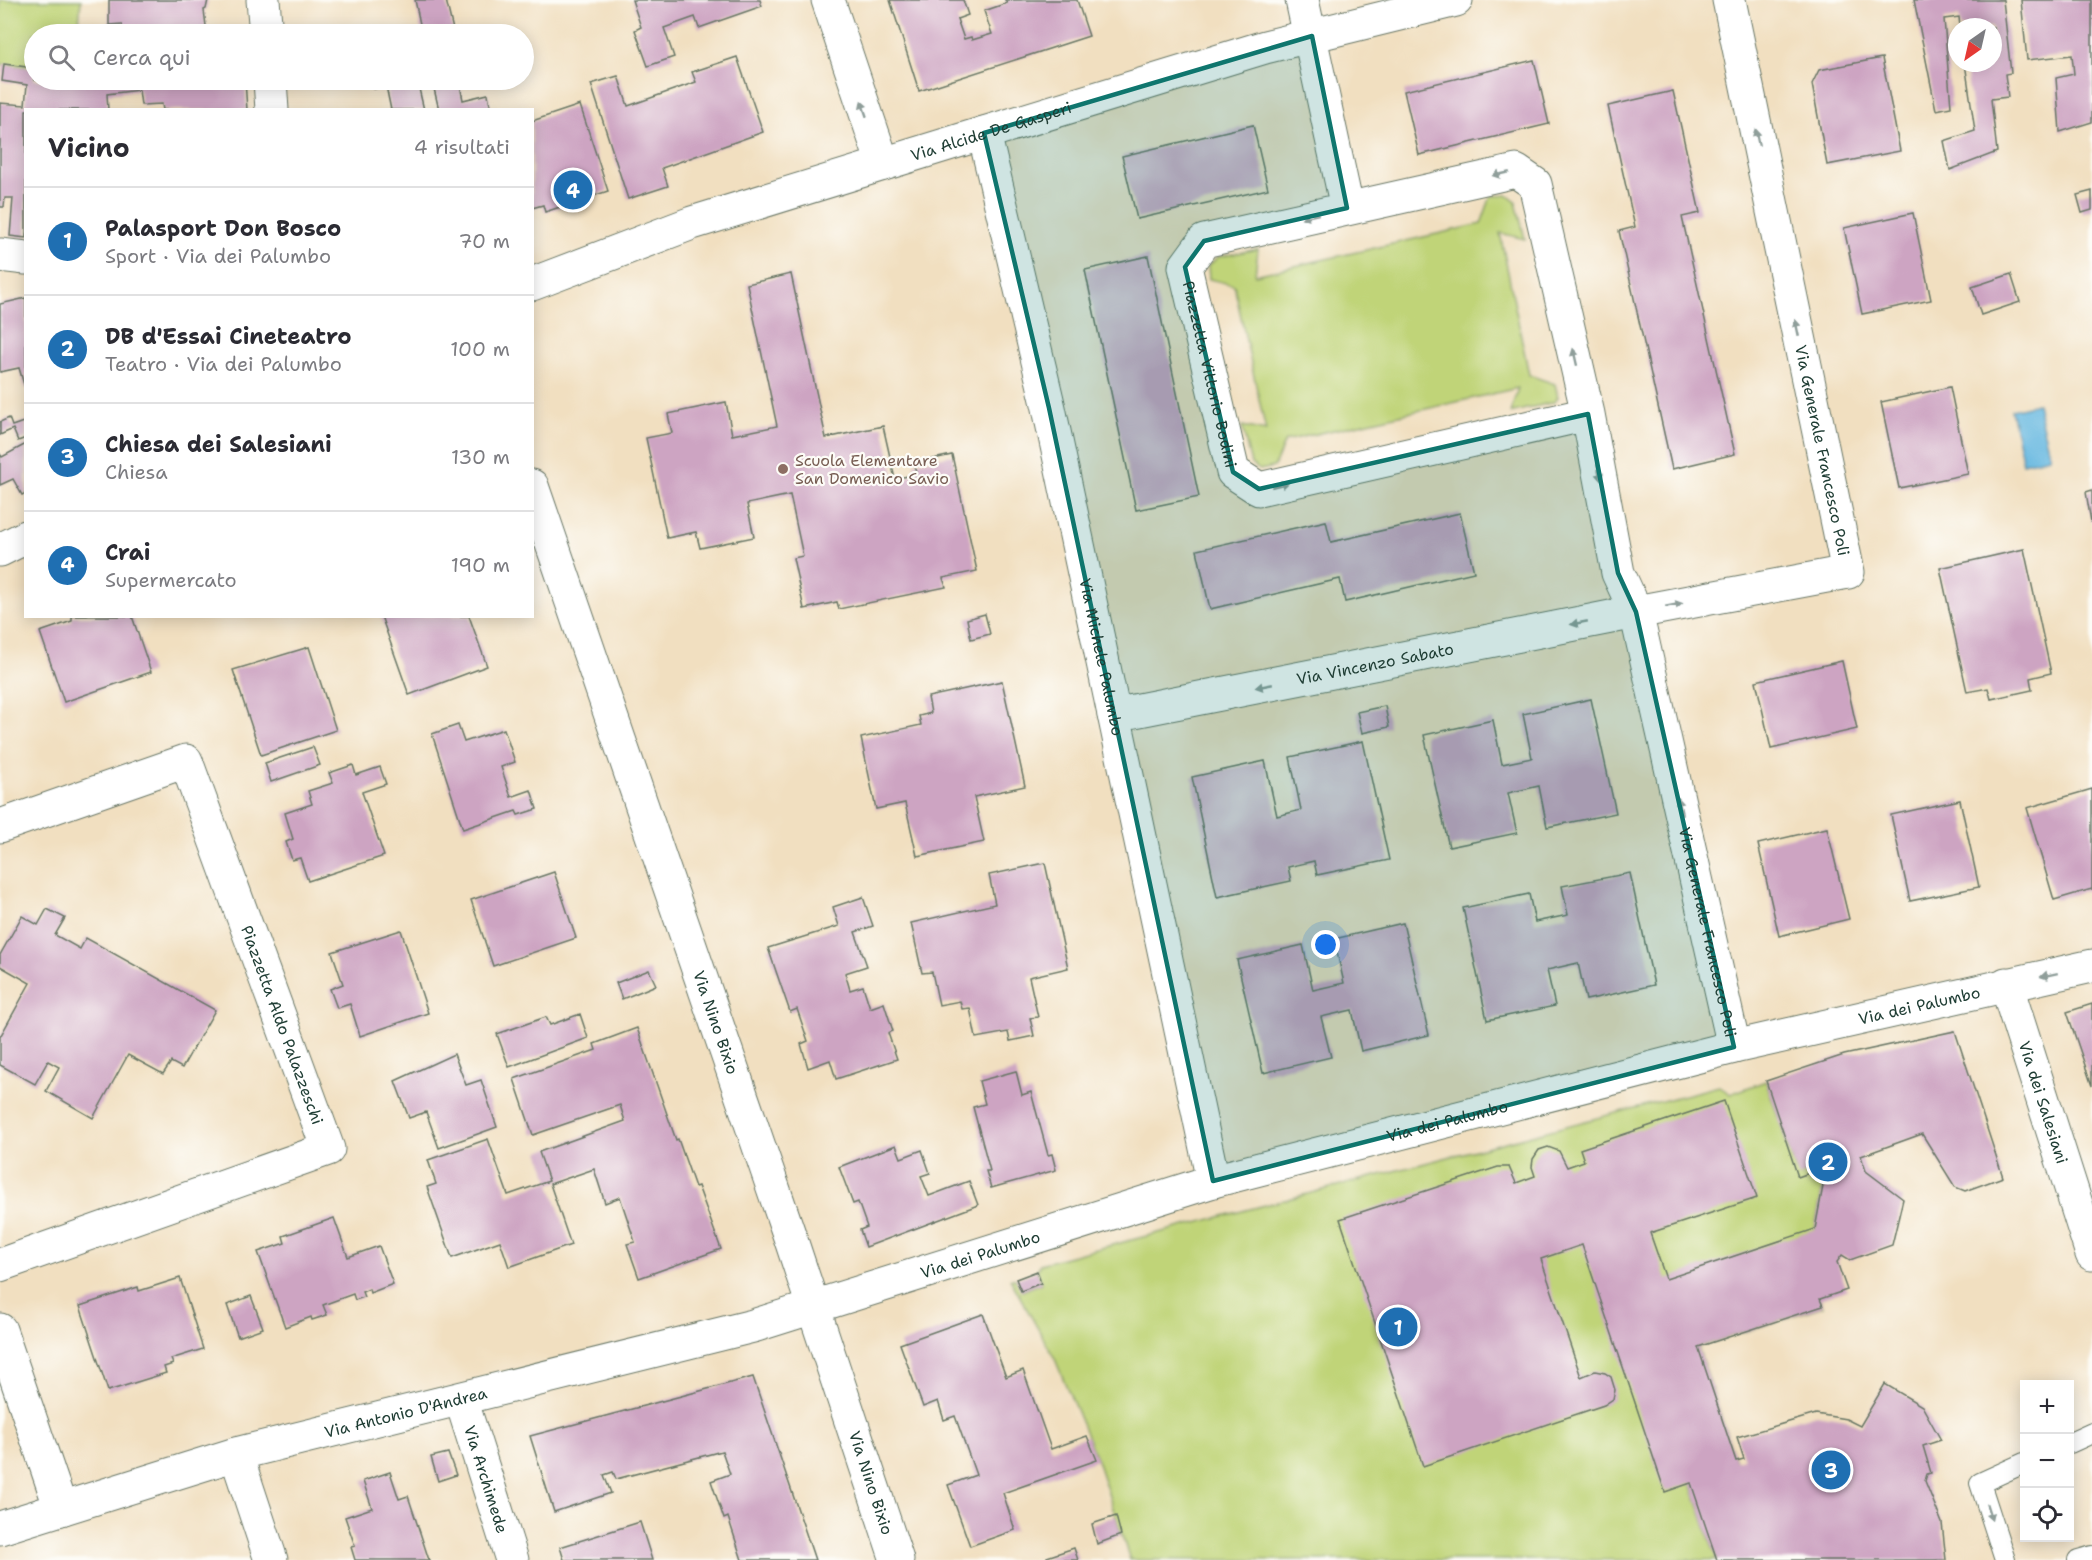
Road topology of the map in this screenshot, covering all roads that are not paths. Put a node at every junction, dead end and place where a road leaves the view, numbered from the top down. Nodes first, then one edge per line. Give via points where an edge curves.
1 (263, 0) edge
2 (828, 0) edge
3 (1302, 0) edge
4 (1456, 0) edge
5 (1729, 0) edge
6 (265, 24) edge
7 (1312, 36) junction
8 (271, 90) edge
9 (272, 108) edge
10 (984, 133) junction
11 (883, 164) junction
12 (1347, 208) junction
13 (0, 255) edge
14 (24, 258) edge
15 (534, 283) edge
16 (1588, 414) junction
17 (534, 492) edge
18 (24, 538) edge
19 (0, 550) edge
20 (1636, 612) junction
21 (1114, 715) junction
22 (0, 826) edge
23 (2092, 966) edge
24 (2006, 984) junction
25 (1734, 1047) junction
26 (1213, 1181) junction
27 (2092, 1254) edge
28 (0, 1265) edge
29 (813, 1307) junction
30 (0, 1329) edge
31 (462, 1399) junction
32 (2092, 1433) edge
33 (2074, 1441) edge
34 (237, 1454) junction
35 (2020, 1465) edge
36 (61, 1509) junction
37 (0, 1528) edge
38 (2092, 1556) edge
39 (271, 1560) edge
40 (512, 1560) edge
41 (897, 1560) edge
42 (2005, 1560) edge
43 (2078, 1560) edge

1 - 6 street
11 -> 2 street
3 - 7 street
4 - 7 street, Via Alcide De Gasperi
20 -> 5 street, Via Generale Francesco Poli via 1848,572
7 - 10 street, Via Alcide De Gasperi via 1265,46
7 - 12 street
8 - 9 street
10 - 11 street, Via Alcide De Gasperi
10 - 21 street, Via Michele Palumbo via 1049,408
11 - 15 street, Via Alcide De Gasperi via 692,223
16 -> 12 street, Piazzetta Vittorio Bodini via 1535,184 1516,171
12 -> 16 street, Piazzetta Vittorio Bodini via 1204,241 1185,267 1233,472 1258,489
13 - 14 street
16 -> 20 street, Piazzetta Vittorio Bodini via 1618,573
17 - 29 street, Via Nino Bixio
18 - 19 street
20 -> 21 street, Via Vincenzo Sabato
25 -> 20 street, Via Generale Francesco Poli
21 - 26 street, Via Michele Palumbo
22 - 28 street, Piazzetta Aldo Palazzeschi via 186,760 328,1149
23 -> 24 street, Via dei Palumbo
24 - 25 street, Via dei Palumbo
24 - 27 street, Via dei Salesiani
25 - 26 street, Via dei Palumbo
26 - 29 street, Via dei Palumbo
29 - 31 street, Via Antonio D'Andrea via 753,1326
29 - 41 street, Via Nino Bixio
30 - 36 street
31 - 34 street, Via Antonio D'Andrea
31 - 40 street, Via Archimede
32 - 33 lane
34 - 36 street, Via Antonio D'Andrea
34 - 39 street
35 -> 42 lane via 1980,1483
36 - 37 street, Via Antonio D'Andrea
38 - 43 lane

